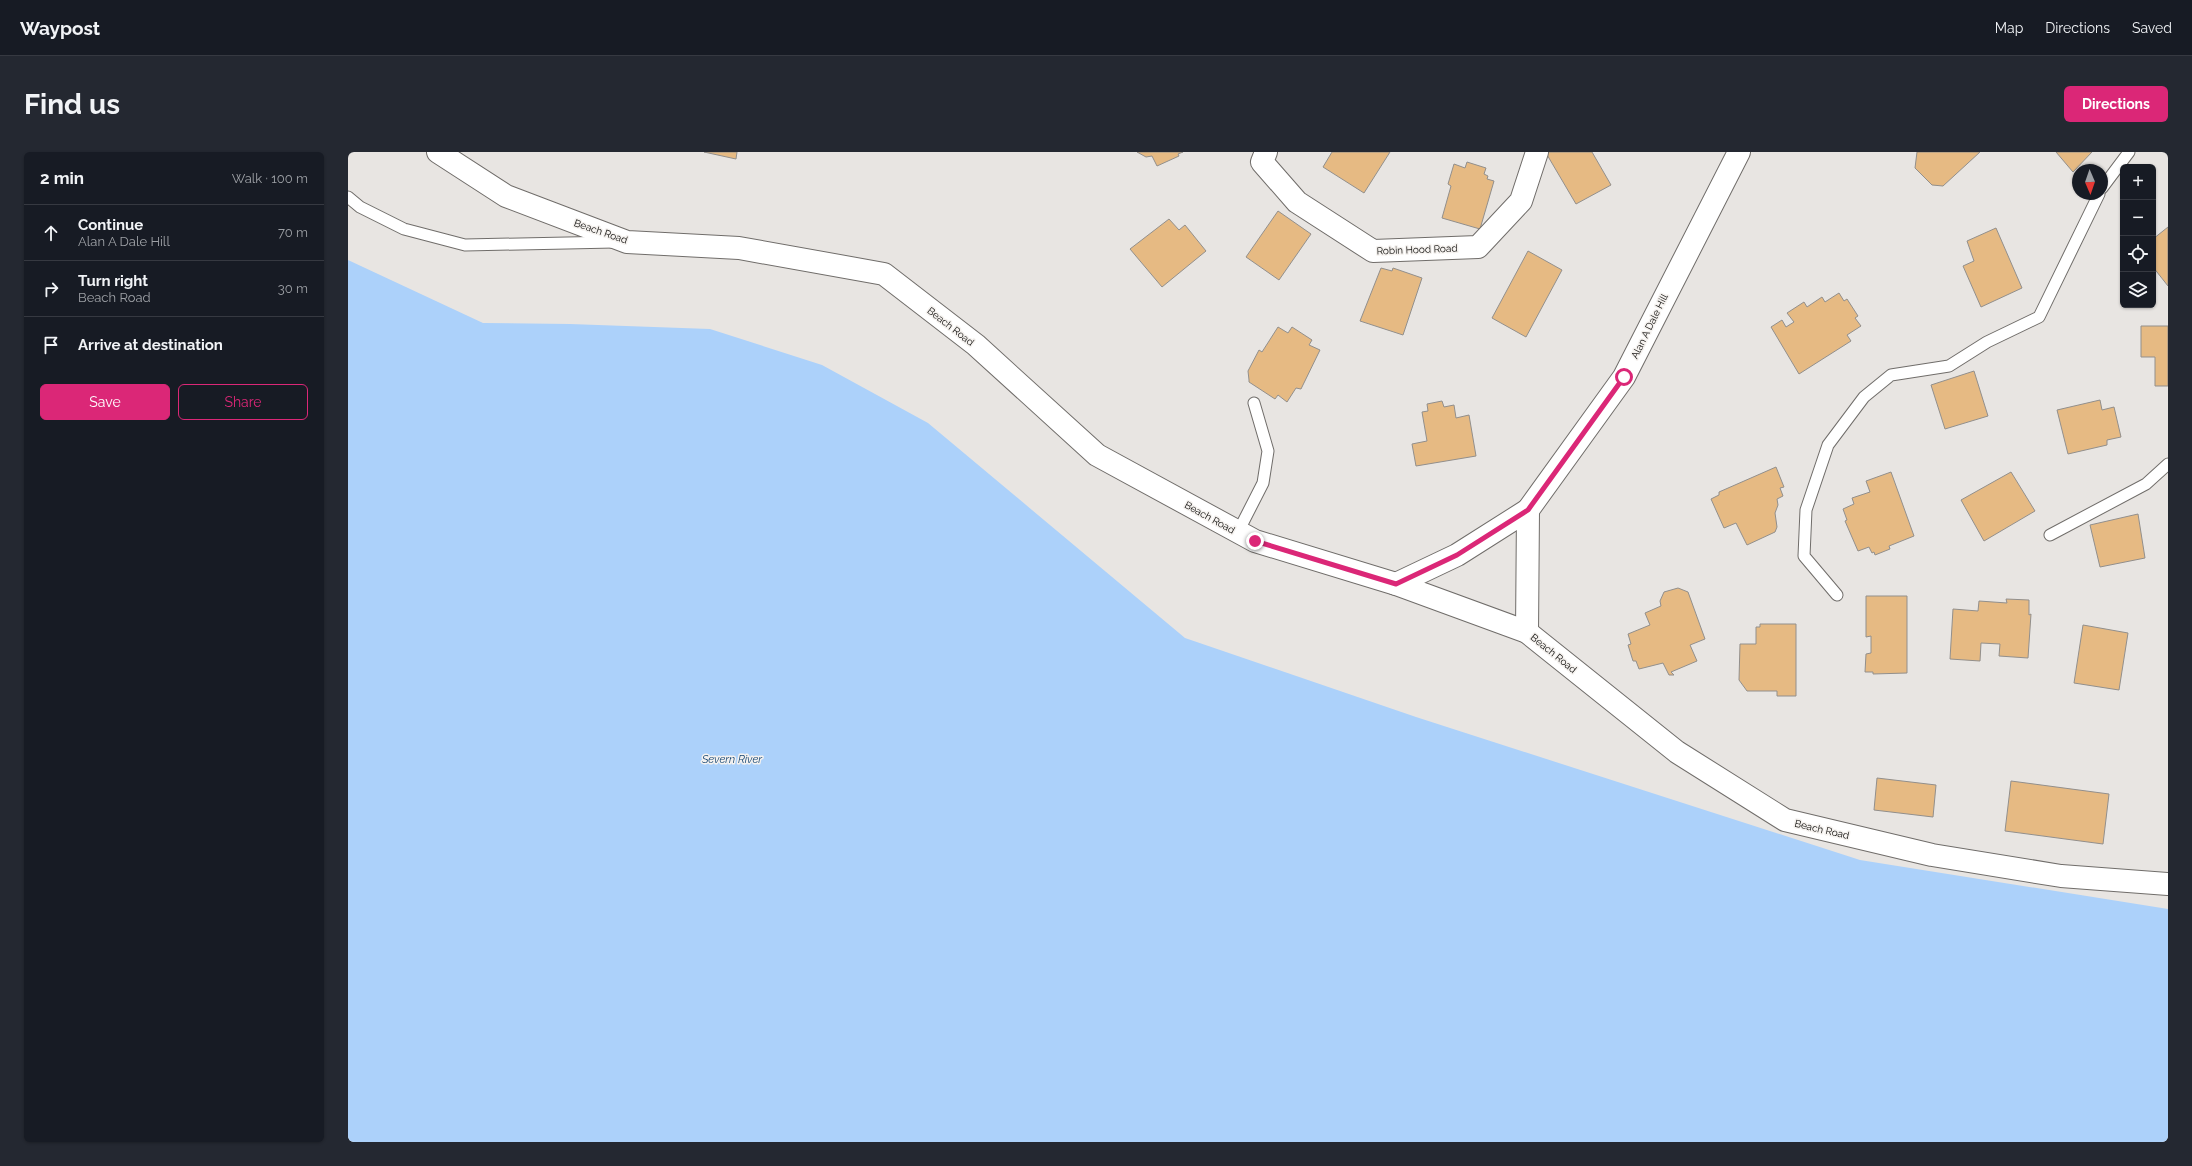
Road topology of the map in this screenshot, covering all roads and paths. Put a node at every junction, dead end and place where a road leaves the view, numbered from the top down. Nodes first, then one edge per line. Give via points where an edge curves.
1 (438, 152) edge
2 (1266, 152) edge
3 (1537, 152) edge
4 (1739, 152) edge
5 (2129, 152) edge
6 (2108, 180) edge
7 (348, 197) edge
8 (2096, 200) edge
9 (627, 242) junction
10 (1254, 402) dead end
11 (2168, 464) edge
12 (1528, 510) junction
13 (1238, 532) junction
14 (2050, 535) dead end
15 (1396, 584) junction
16 (1837, 595) dead end
17 (1527, 632) junction
18 (2168, 884) edge

1 - 9 street, Beach Road via 506,196
2 - 3 street, Robin Hood Road via 1262,162 1297,202 1373,251 1478,247 1521,201
4 - 12 street, Alan A Dale Hill via 1624,377
5 - 6 lane
7 - 9 lane via 360,207 404,229 465,246
8 - 16 lane via 2039,317 1987,342 1949,366 1891,375 1864,397 1828,445 1806,510 1804,556
9 - 13 street, Beach Road via 739,248 884,274 976,345 1097,454
10 - 13 lane via 1268,451 1263,484
11 - 14 lane via 2146,484
12 - 15 street, Alan A Dale Hill via 1457,555
12 - 17 street
13 - 15 street, Beach Road via 1255,541
15 - 17 street, Beach Road
17 - 18 street, Beach Road via 1677,752 1785,820 1932,855 2060,876

